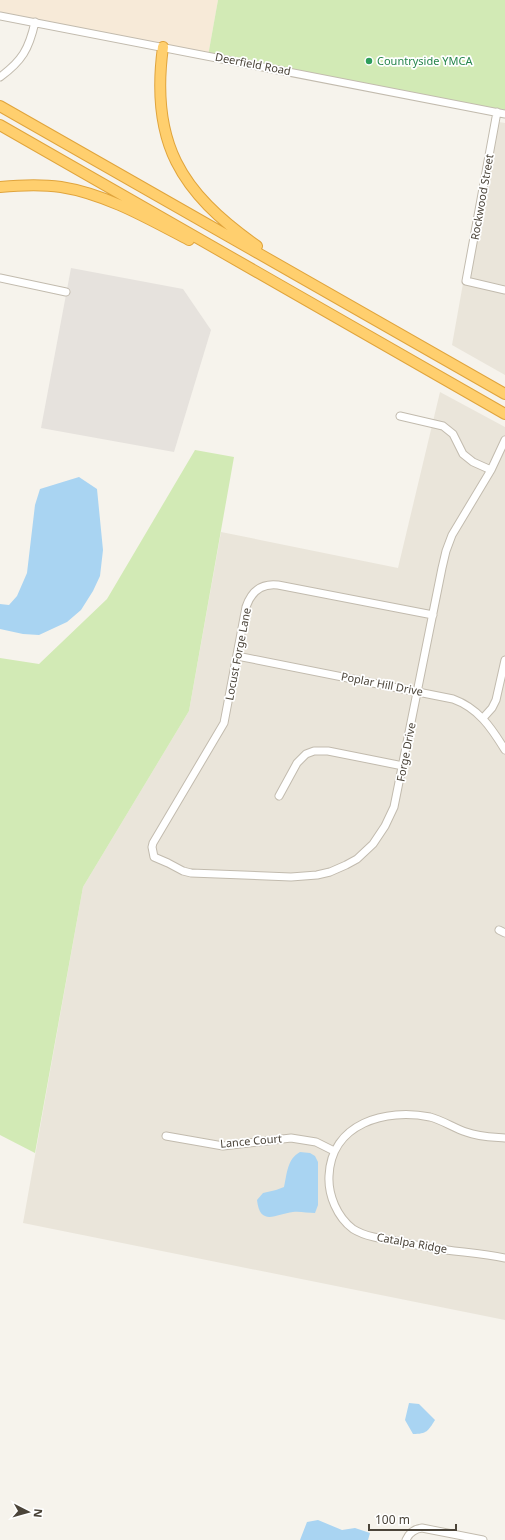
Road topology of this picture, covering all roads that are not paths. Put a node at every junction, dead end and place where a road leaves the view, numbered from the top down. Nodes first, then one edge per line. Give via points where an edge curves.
1 (0, 16) edge
2 (35, 22) junction
3 (163, 47) junction
4 (0, 77) edge
5 (0, 106) edge
6 (497, 112) junction
7 (505, 114) edge
8 (0, 125) edge
9 (0, 187) edge
10 (290, 271) junction
11 (0, 278) edge
12 (505, 290) edge
13 (66, 292) dead end
14 (322, 310) junction
15 (505, 394) edge
16 (505, 414) edge
17 (400, 416) dead end
18 (505, 440) edge
19 (491, 470) junction
20 (433, 615) junction
21 (237, 656) junction
22 (505, 660) edge
23 (418, 691) junction
24 (482, 718) junction
25 (505, 750) edge
26 (403, 766) junction
27 (279, 796) dead end
28 (154, 857) joint
29 (166, 1136) dead end
30 (505, 1138) edge
31 (334, 1151) junction
32 (505, 1258) edge
33 (406, 1540) edge
34 (483, 1540) edge

1 - 2 street, Deerfield Road
2 - 3 street, Deerfield Road
2 - 4 street via 26,51 11,69
3 - 6 street, Deerfield Road
3 - 10 highway via 160,89 163,122 171,153 180,171 190,187 220,218
5 - 10 highway
6 - 7 street, Deerfield Road
6 - 12 street, Rockwood Street via 466,282
8 - 14 highway
9 - 14 highway via 48,186 100,198 135,213
10 - 15 highway
11 - 13 street
14 - 16 highway
17 - 19 street via 443,426 453,434 463,454
18 - 19 street, Forge Drive
19 - 20 street, Forge Drive via 448,542
20 - 21 street, Locust Forge Lane via 269,584 257,589 249,599
20 - 23 street, Forge Drive
21 - 23 street, Poplar Hill Drive
21 - 28 street, Locust Forge Lane via 224,723 153,843
22 - 24 street via 496,700
23 - 24 street, Poplar Hill Drive via 461,702
23 - 26 street, Forge Drive
24 - 25 street, Poplar Hill Drive
26 - 27 street via 328,751 314,751 296,763
26 - 28 street, Forge Drive via 394,806 378,837 357,859 334,871 304,877 191,873
29 - 31 street, Lance Court via 223,1146 291,1138 316,1142
30 - 31 street, Catalpa Ridge via 478,1136 432,1118 414,1114 394,1115 366,1122 352,1130
31 - 32 street, Catalpa Ridge via 329,1167 328,1184 331,1197 342,1217 354,1229 372,1237
33 - 34 street via 410,1533 422,1528

